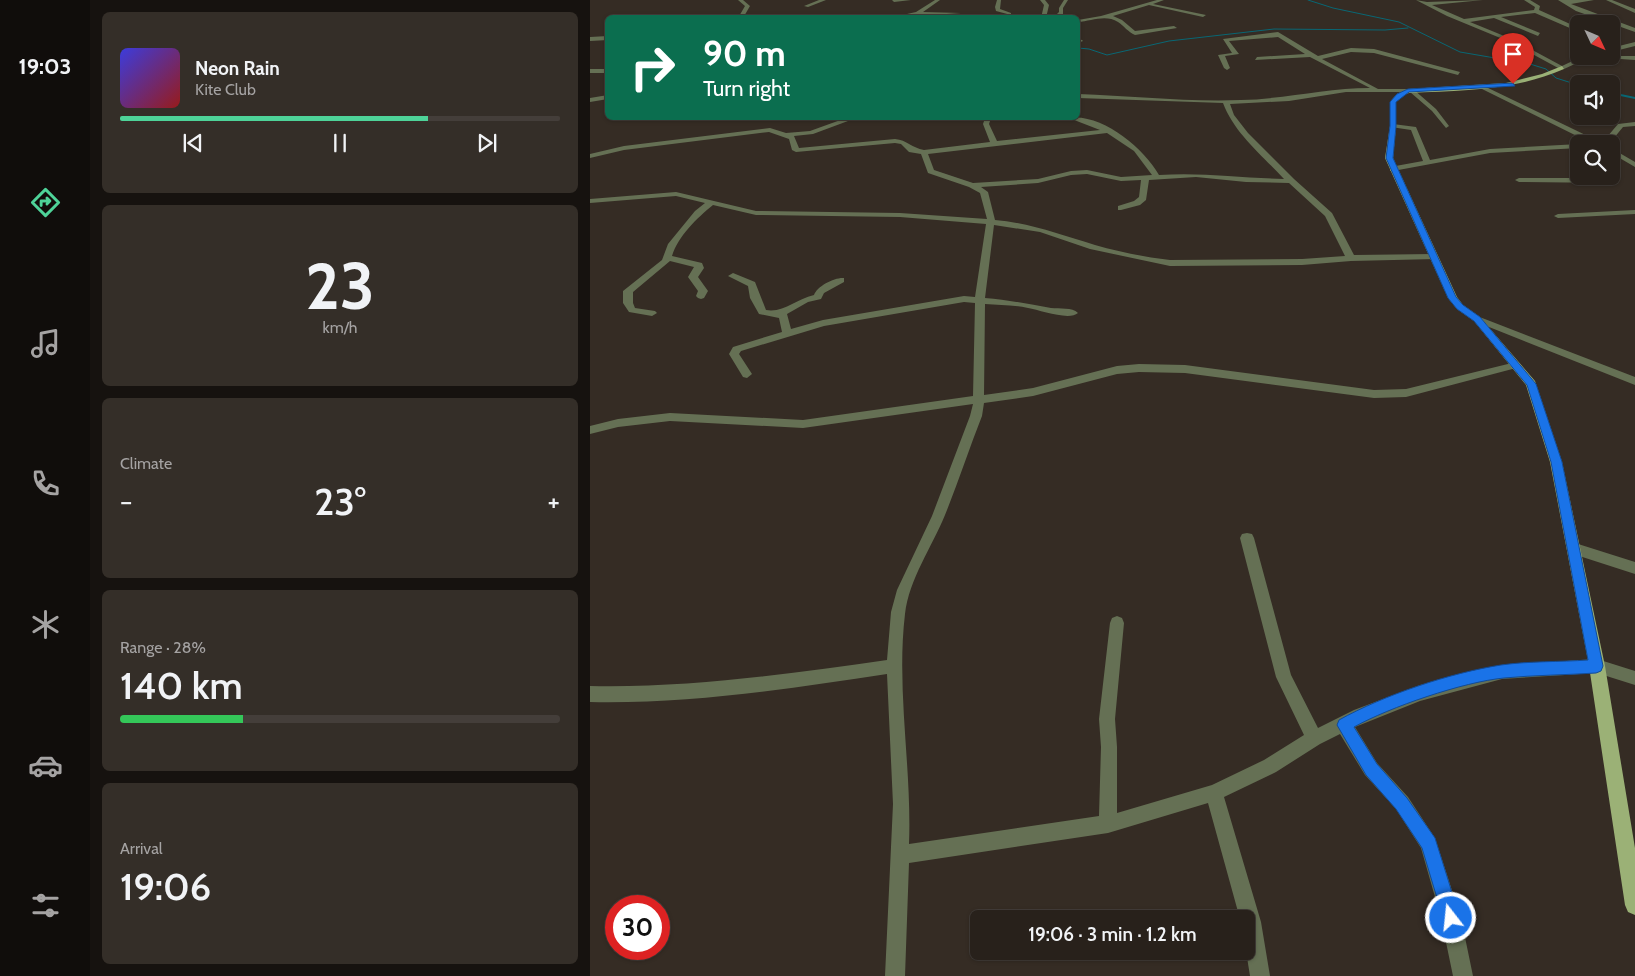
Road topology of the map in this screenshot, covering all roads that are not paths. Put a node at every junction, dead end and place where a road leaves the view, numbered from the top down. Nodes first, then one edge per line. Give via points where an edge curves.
1 (740, 0) edge
2 (824, 0) edge
3 (909, 0) edge
4 (938, 0) edge
5 (999, 0) edge
6 (1042, 0) edge
7 (1066, 0) edge
8 (1162, 0) edge
9 (1418, 0) edge
10 (1481, 0) edge
11 (1526, 0) edge
12 (1560, 0) edge
13 (1592, 0) edge
14 (1608, 0) edge
15 (894, 1) edge
16 (1566, 3) junction
17 (1424, 4) junction
18 (1141, 5) junction
19 (806, 6) dead end
20 (1635, 6) edge
21 (1627, 8) junction
22 (1536, 11) junction
23 (1635, 11) edge
24 (958, 13) dead end
25 (1010, 14) dead end
26 (742, 15) edge
27 (918, 15) edge
28 (931, 15) edge
29 (1045, 15) edge
30 (1061, 15) edge
31 (1107, 15) junction
32 (1203, 15) dead end
33 (1495, 17) junction
34 (1080, 21) edge
35 (1462, 21) junction
36 (1570, 26) edge
37 (1174, 28) dead end
38 (1635, 30) edge
39 (1538, 34) dead end
40 (605, 38) edge
41 (590, 39) edge
42 (1345, 42) dead end
43 (1635, 44) edge
44 (1620, 45) edge
45 (1626, 47) junction
46 (1620, 48) edge
47 (1351, 50) junction
48 (1315, 56) junction
49 (1620, 58) edge
50 (1627, 58) junction
51 (1635, 58) edge
52 (1257, 59) dead end
53 (1635, 64) edge
54 (1570, 65) edge
55 (1227, 68) dead end
56 (1559, 70) junction
57 (590, 71) edge
58 (605, 71) edge
59 (1458, 73) dead end
60 (1482, 87) junction
61 (1375, 89) junction
62 (1409, 90) junction
63 (1080, 96) edge
64 (605, 98) edge
65 (590, 100) edge
66 (1226, 102) junction
67 (846, 120) dead end
68 (987, 120) edge
69 (1080, 120) edge
70 (1635, 124) edge
71 (1393, 126) junction
72 (1446, 126) dead end
73 (1107, 131) junction
74 (787, 135) junction
75 (1581, 135) edge
76 (1611, 135) edge
77 (995, 145) junction
78 (1570, 147) edge
79 (924, 152) junction
80 (1620, 152) edge
81 (1628, 152) dead end
82 (590, 156) edge
83 (1620, 156) edge
84 (1427, 163) junction
85 (1635, 164) edge
86 (1393, 169) junction
87 (1157, 177) junction
88 (1145, 178) junction
89 (1519, 180) dead end
90 (1570, 180) edge
91 (1290, 181) junction
92 (972, 185) junction
93 (590, 201) edge
94 (712, 203) junction
95 (1121, 208) dead end
96 (1635, 212) edge
97 (1558, 216) dead end
98 (990, 222) junction
99 (1433, 257) junction
100 (668, 258) junction
101 (1351, 258) junction
102 (733, 276) dead end
103 (841, 280) dead end
104 (701, 296) dead end
105 (980, 299) junction
106 (652, 313) dead end
107 (1073, 313) dead end
108 (780, 314) junction
109 (1477, 319) junction
110 (787, 333) junction
111 (1516, 365) junction
112 (747, 374) dead end
113 (1632, 379) edge
114 (979, 400) junction
115 (590, 430) edge
116 (1247, 538) dead end
117 (1575, 550) junction
118 (1635, 568) edge
119 (1117, 623) dead end
120 (894, 666) junction
121 (1596, 666) junction
122 (1635, 678) edge
123 (590, 694) edge
124 (1344, 725) junction
125 (1314, 738) junction
126 (1214, 794) junction
127 (1108, 824) junction
128 (899, 855) junction
129 (1635, 905) edge
130 (895, 976) edge
131 (1260, 976) edge
132 (1463, 976) edge

1 - 26 street via 748,6
2 - 19 street
3 - 15 street
4 - 27 street
5 - 25 street via 998,10
6 - 29 street via 1047,5
7 - 30 street
8 - 18 street
9 - 17 street
10 - 17 street
11 - 22 street via 1538,6
12 - 16 street
13 - 16 street
14 - 21 street
16 - 38 street
17 - 35 street
18 - 31 street
18 - 32 street
20 - 21 street
21 - 23 street
22 - 33 street
22 - 36 street
24 - 28 street
31 - 34 street
31 - 37 street via 1136,33
33 - 35 street
33 - 39 street
35 - 56 street via 1512,41
40 - 41 street
42 - 47 street
43 - 45 street
44 - 45 street
45 - 46 street
47 - 48 street
47 - 59 street via 1385,53
48 - 52 street
48 - 55 street via 1278,34 1225,40 1236,54 1221,55
48 - 61 street
49 - 50 street
50 - 51 street
50 - 53 street
54 - 56 street
56 - 60 main road via 1526,83
57 - 58 street
60 - 62 main road
60 - 75 street
61 - 62 street
61 - 66 street
62 - 71 main road via 1393,102
62 - 72 street via 1434,110
63 - 66 street
64 - 65 street
66 - 91 street via 1236,123
67 - 74 street via 810,133
68 - 77 street
69 - 73 street
70 - 76 street via 1619,124
71 - 84 street via 1414,128
71 - 86 main road via 1389,158
73 - 77 street
73 - 87 street via 1135,146
74 - 79 street via 792,138 796,150 896,141 903,142 912,150
74 - 82 street via 771,127 723,137 624,148
77 - 79 street
78 - 84 street via 1490,151
79 - 92 street via 931,171
80 - 81 street
83 - 85 street
84 - 86 street
86 - 99 main road
87 - 88 street
87 - 91 street via 1209,175
88 - 92 street via 1121,179 1079,172 1038,181
88 - 95 street via 1144,198
89 - 90 street
91 - 101 street via 1328,215
92 - 98 street via 984,192
93 - 94 street via 676,194
94 - 98 street via 756,213 900,215
94 - 100 street via 698,212 676,239
96 - 97 street
98 - 101 street via 1035,228 1093,247 1170,263 1302,262
98 - 105 street
99 - 101 street
99 - 109 main road via 1452,298
100 - 104 street via 699,265 692,277 703,291
100 - 106 street via 631,288 627,295 632,310
102 - 108 street via 752,284 762,312
103 - 108 street via 820,291 818,297 805,300
105 - 107 street
105 - 110 street via 948,301 900,312 850,318
105 - 114 street
108 - 110 street via 786,319
109 - 111 main road
109 - 113 street
110 - 112 street via 743,346 734,352
111 - 114 street via 1406,393 1374,394 1185,370 1139,368 1117,370 1033,392
111 - 117 main road via 1532,384 1544,421
114 - 115 street via 803,424 670,418 618,423
114 - 120 street via 976,416 938,516 904,590 895,632
116 - 125 street via 1284,677
117 - 118 street
117 - 121 main road
119 - 127 street via 1107,719
120 - 123 street via 674,694
120 - 128 street via 902,804
121 - 122 street
121 - 124 street via 1502,672 1469,679 1420,693
121 - 129 main road
124 - 125 street
124 - 132 street via 1371,770 1402,803 1429,844 1451,918
125 - 126 street via 1270,766
126 - 127 street
126 - 131 street via 1250,922
127 - 128 street
128 - 130 street

